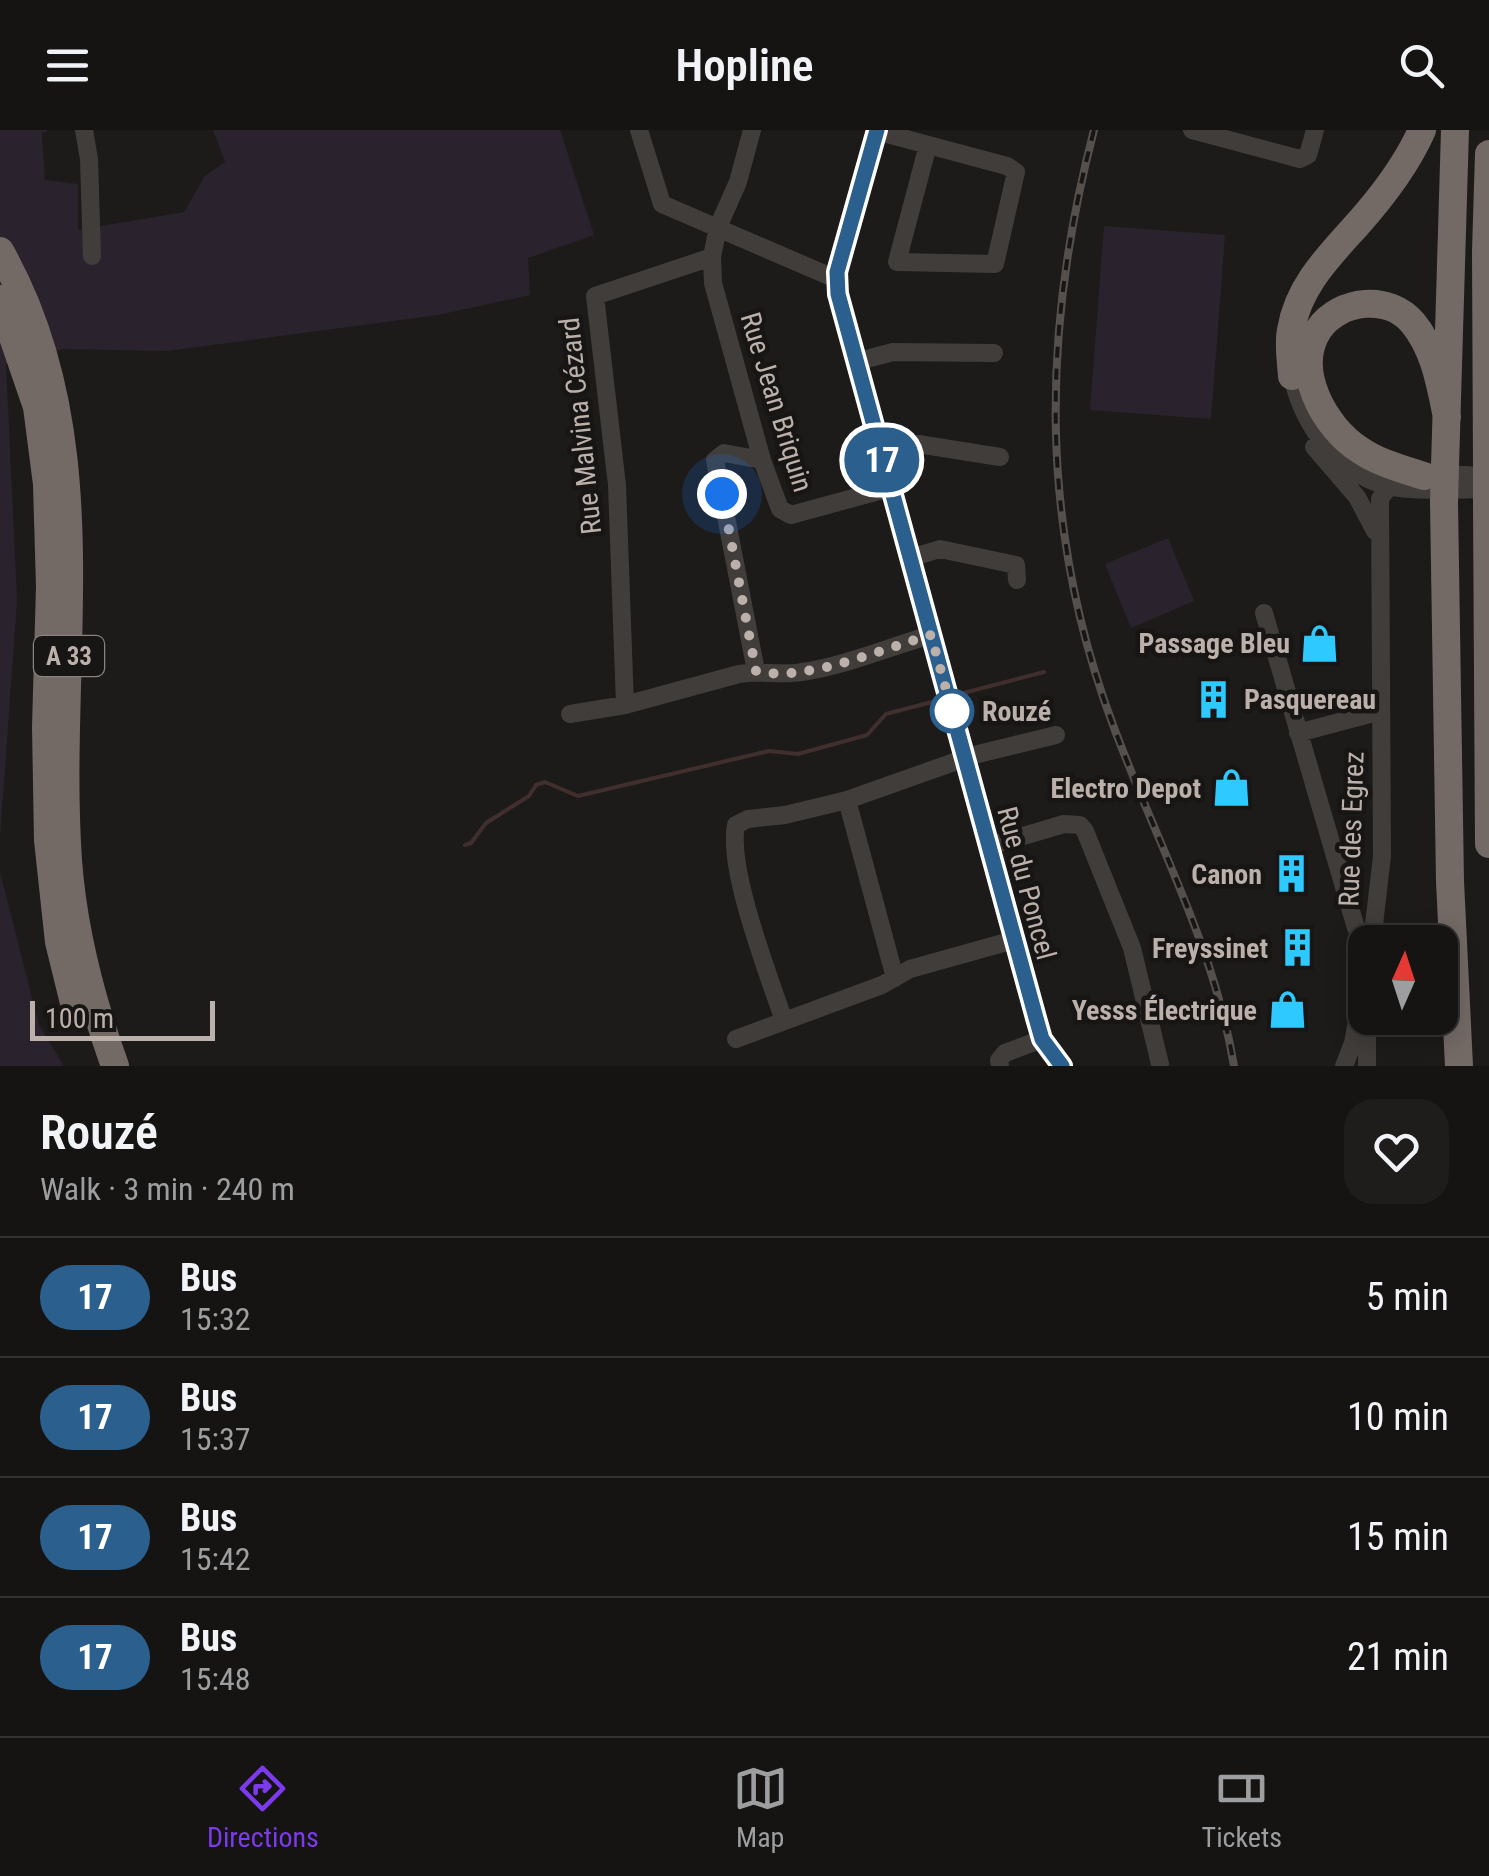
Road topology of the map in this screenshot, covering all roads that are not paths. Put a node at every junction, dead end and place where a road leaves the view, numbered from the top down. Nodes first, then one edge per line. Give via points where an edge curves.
1 (84, 130) edge
2 (639, 130) edge
3 (752, 130) edge
4 (877, 130) edge
5 (1192, 130) edge
6 (1315, 130) edge
7 (1422, 130) edge
8 (1455, 130) edge
9 (928, 145) junction
10 (1489, 154) edge
11 (718, 226) junction
12 (0, 251) edge
13 (92, 256) dead end
14 (712, 257) junction
15 (836, 279) junction
16 (0, 299) edge
17 (994, 353) dead end
18 (855, 362) junction
19 (1292, 376) joint
20 (1304, 416) junction
21 (1446, 417) junction
22 (880, 451) junction
23 (1000, 457) dead end
24 (762, 460) junction
25 (1426, 477) junction
26 (1488, 484) edge
27 (1390, 486) junction
28 (890, 488) junction
29 (1378, 512) junction
30 (1378, 536) junction
31 (910, 558) junction
32 (1017, 580) dead end
33 (1264, 613) dead end
34 (931, 635) junction
35 (756, 671) junction
36 (625, 705) junction
37 (1381, 711) junction
38 (570, 714) dead end
39 (1298, 734) junction
40 (1056, 735) dead end
41 (965, 759) junction
42 (847, 800) junction
43 (1489, 844) edge
44 (989, 846) junction
45 (1355, 925) edge
46 (1374, 925) edge
47 (1453, 925) edge
48 (1014, 940) junction
49 (894, 978) junction
50 (784, 1021) junction
51 (1458, 1023) edge
52 (1353, 1035) edge
53 (1367, 1035) edge
54 (1447, 1035) edge
55 (736, 1039) dead end
56 (1042, 1039) junction
57 (1160, 1064) edge
58 (95, 1066) edge
59 (115, 1066) edge
60 (1000, 1066) edge
61 (1062, 1066) edge
62 (1344, 1066) edge
63 (1367, 1066) edge
64 (1448, 1066) edge
65 (1460, 1066) edge

1 - 13 street
2 - 11 street via 662,204
3 - 11 street
4 - 9 street
4 - 15 street, Rue du Poncel
5 - 6 street via 1300,159 1308,155
7 - 19 highway via 1385,192 1328,255 1304,293 1291,328
8 - 21 highway
9 - 9 street via 897,262 995,264 1016,172
10 - 26 highway
11 - 14 street
11 - 15 street
12 - 59 highway, A 33 via 46,362 64,451 71,573 68,860 79,944
14 - 24 street, Rue Jean Briquin via 713,283
14 - 36 street, Rue Malvina Cézard via 595,296 618,485
15 - 18 street, Rue du Poncel
16 - 58 highway, A 33 via 37,407 45,462 50,873 66,970
17 - 18 street via 893,352
18 - 22 street, Rue du Poncel
19 - 20 street
20 - 27 street via 1342,461
20 - 30 street via 1306,436 1357,497
21 - 25 highway
21 - 25 highway via 1428,346 1407,316 1367,303 1338,312 1318,331 1309,369 1331,422 1361,451
22 - 23 street via 918,444
22 - 28 street, Rue du Poncel
24 - 28 street, Rue Jean Briquin via 780,509 790,516
24 - 35 street via 724,453 716,460
25 - 26 street
25 - 27 street
25 - 29 street
25 - 47 highway, bridge via 1444,503
26 - 43 highway
27 - 29 street
28 - 31 street, Rue du Poncel
29 - 30 street, Rue des Egrez
30 - 37 street, Rue des Egrez
31 - 32 street via 940,549 1016,565
31 - 34 street, Rue du Poncel
33 - 39 street
34 - 35 street via 806,672
34 - 41 street, Rue du Poncel
35 - 36 street
36 - 38 street
37 - 39 street
37 - 46 street, Rue des Egrez via 1382,856
39 - 45 street
40 - 41 street
41 - 42 street
41 - 44 street, Rue du Poncel
42 - 49 street
42 - 50 street via 748,819 734,830 749,914
44 - 48 street, Rue du Poncel
44 - 57 street via 1064,824 1084,830 1132,948
48 - 49 street
48 - 56 street, Rue du Poncel
49 - 50 street
50 - 55 street
51 - 65 highway
52 - 62 street
53 - 63 street
54 - 64 highway
56 - 60 street via 1005,1054
56 - 61 street, Rue du Poncel

